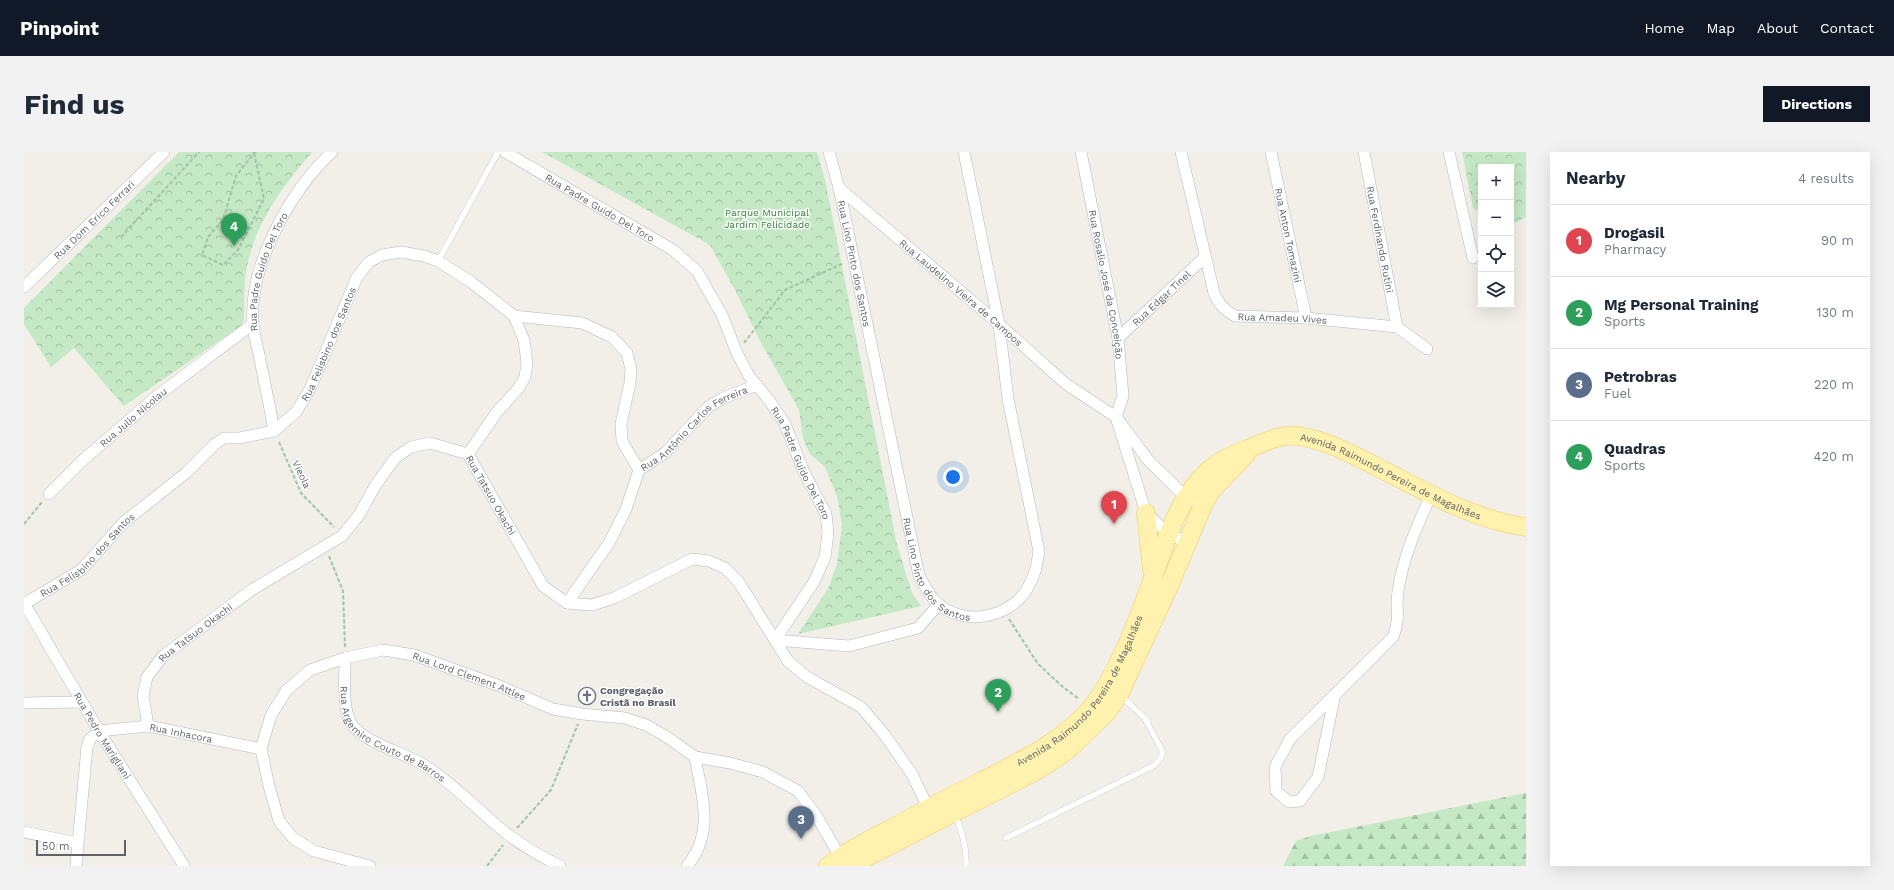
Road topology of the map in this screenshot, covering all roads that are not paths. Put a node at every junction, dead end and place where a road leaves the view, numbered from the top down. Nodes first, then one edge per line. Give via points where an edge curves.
1 (164, 152) edge
2 (332, 152) edge
3 (498, 152) edge
4 (505, 152) edge
5 (829, 152) edge
6 (964, 152) edge
7 (1080, 152) edge
8 (1181, 152) edge
9 (1271, 152) edge
10 (1364, 152) edge
11 (1448, 152) edge
12 (839, 188) junction
13 (1205, 257) junction
14 (1472, 258) dead end
15 (438, 262) junction
16 (24, 287) edge
17 (514, 316) junction
18 (1306, 318) junction
19 (253, 324) junction
20 (999, 324) junction
21 (1397, 327) junction
22 (1118, 338) junction
23 (1427, 349) dead end
24 (757, 386) junction
25 (1116, 417) junction
26 (274, 431) junction
27 (1256, 446) junction
28 (468, 454) junction
29 (638, 470) junction
30 (49, 494) road end
31 (1431, 494) junction
32 (1186, 497) junction
33 (1146, 513) junction
34 (1199, 516) junction
35 (1526, 527) edge
36 (1168, 533) junction
37 (1187, 543) junction
38 (1153, 577) junction
39 (567, 603) junction
40 (24, 604) edge
41 (939, 604) junction
42 (775, 640) junction
43 (345, 658) junction
44 (1112, 690) junction
45 (1335, 694) junction
46 (82, 702) junction
47 (24, 704) edge
48 (148, 726) junction
49 (99, 731) junction
50 (261, 749) junction
51 (695, 758) junction
52 (955, 813) junction
53 (932, 815) junction
54 (24, 832) edge
55 (1006, 838) dead end
56 (77, 843) junction
57 (841, 864) edge
58 (76, 866) edge
59 (184, 866) edge
60 (370, 866) edge
61 (560, 866) edge
62 (687, 866) edge
63 (966, 866) edge

1 - 16 street, Rua Dom Erico Ferrari
2 - 19 street, Rua Padre Guido Del Toro via 286,209 262,260
3 - 15 lane
4 - 24 street, Rua Padre Guido Del Toro via 673,250 697,271 722,315 736,353
5 - 12 street
6 - 20 street
7 - 22 street, Rua Rosalio José da Conceição
8 - 13 street, Rua Amadeu Vives
9 - 18 street, Rua Anton Tomazini
10 - 21 street, Rua Ferdinando Rutini
11 - 14 street
12 - 20 street, Rua Laudelino Vieira de Campos
12 - 41 street, Rua Lino Pinto dos Santos via 919,576
13 - 18 street, Rua Amadeu Vives via 1214,293 1227,312 1235,316
13 - 22 street, Rua Edgar Tinel
15 - 17 street, Rua Felisbino dos Santos via 470,282
15 - 26 street, Rua Felisbino dos Santos via 424,256 401,252 382,255 369,262 357,277 310,389 296,412
17 - 28 street, Rua Felisbino dos Santos via 524,340 528,363 525,377
17 - 29 street, Rua Antônio Carlos Ferreira via 582,323 612,337 627,353 631,369 621,424 622,441
18 - 21 street, Rua Amadeu Vives
19 - 26 street, Rua Padre Guido Del Toro
19 - 30 street, Rua Julio Nicolau via 158,396 83,460
20 - 25 street, Rua Laudelino Vieira de Campos via 1066,384
20 - 41 street, Rua Lino Pinto dos Santos via 1008,399 1039,551 1036,573 1026,590 1004,611 974,618 951,612
21 - 23 street
22 - 25 street, Rua Rosalio José da Conceição via 1123,396
24 - 29 street, Rua Antônio Carlos Ferreira via 708,407 666,452
24 - 42 street, Rua Padre Guido Del Toro via 785,424 804,472 826,514 828,533 825,557 814,582
25 - 32 street via 1149,461
25 - 33 street
26 - 40 street, Rua Felisbino dos Santos via 240,438 224,438 215,444 186,473 124,522 81,570
27 - 31 main road, Avenida Raimundo Pereira de Magalhães via 1288,436 1325,443
27 - 32 main road, Avenida Raimundo Pereira de Magalhães via 1226,458 1214,466 1198,480
27 - 34 main road, Avenida Raimundo Pereira de Magalhães via 1236,463 1212,490
28 - 39 street, Rua Tatsuo Okachi via 543,586
28 - 48 street, Rua Tatsuo Okachi via 430,443 411,447 395,458 359,515 342,536 253,589 163,656 147,677 142,696
29 - 39 street via 626,509 609,544
31 - 35 main road, Avenida Raimundo Pereira de Magalhães via 1478,514
31 - 45 street via 1407,553 1398,592 1398,624 1393,637
32 - 34 street
32 - 36 main road, Avenida Raimundo Pereira de Magalhães
33 - 36 street
33 - 38 main road
34 - 37 main road, Avenida Raimundo Pereira de Magalhães
36 - 37 street
36 - 38 main road, Avenida Raimundo Pereira de Magalhães
37 - 44 main road, Avenida Raimundo Pereira de Magalhães
38 - 44 main road, Avenida Raimundo Pereira de Magalhães
39 - 42 street via 592,605 614,598 692,559 709,561 725,568 738,581
40 - 46 street, Rua Pedro Marigliani
41 - 42 street via 918,628 850,646
42 - 53 street via 788,661 807,677 860,707 884,734 912,774
43 - 50 street, Rua Lord Clement Attlee via 310,670 286,691 271,715
43 - 51 street, Rua Lord Clement Attlee via 383,650 414,655 553,709 625,718 646,725 667,736
43 - 61 street, Rua Argemiro Couto de Barros via 345,696 351,723 363,736 425,765 509,836
44 - 52 main road, Avenida Raimundo Pereira de Magalhães via 1108,712 1068,750 1040,769
44 - 53 main road, Avenida Raimundo Pereira de Magalhães via 1062,736
44 - 55 lane via 1147,720 1162,750 1162,756 1155,765 1142,773
45 - 45 street via 1290,739 1275,767 1276,791 1289,802 1300,801 1318,777
46 - 47 street
46 - 49 street, Rua Pedro Marigliani
48 - 49 street, Rua Inhacora
48 - 50 street, Rua Inhacora
49 - 56 street via 86,746
49 - 59 street, Rua Pedro Marigliani
50 - 60 street, Rua Lord Clement Attlee via 280,820 293,838 314,851
51 - 57 street via 730,763 763,772 798,791 816,815
51 - 62 street via 706,815 703,837
52 - 53 main road, Avenida Raimundo Pereira de Magalhães
52 - 63 lane via 963,834
53 - 57 main road, Avenida Raimundo Pereira de Magalhães via 902,822 861,843
54 - 56 street
56 - 58 street

